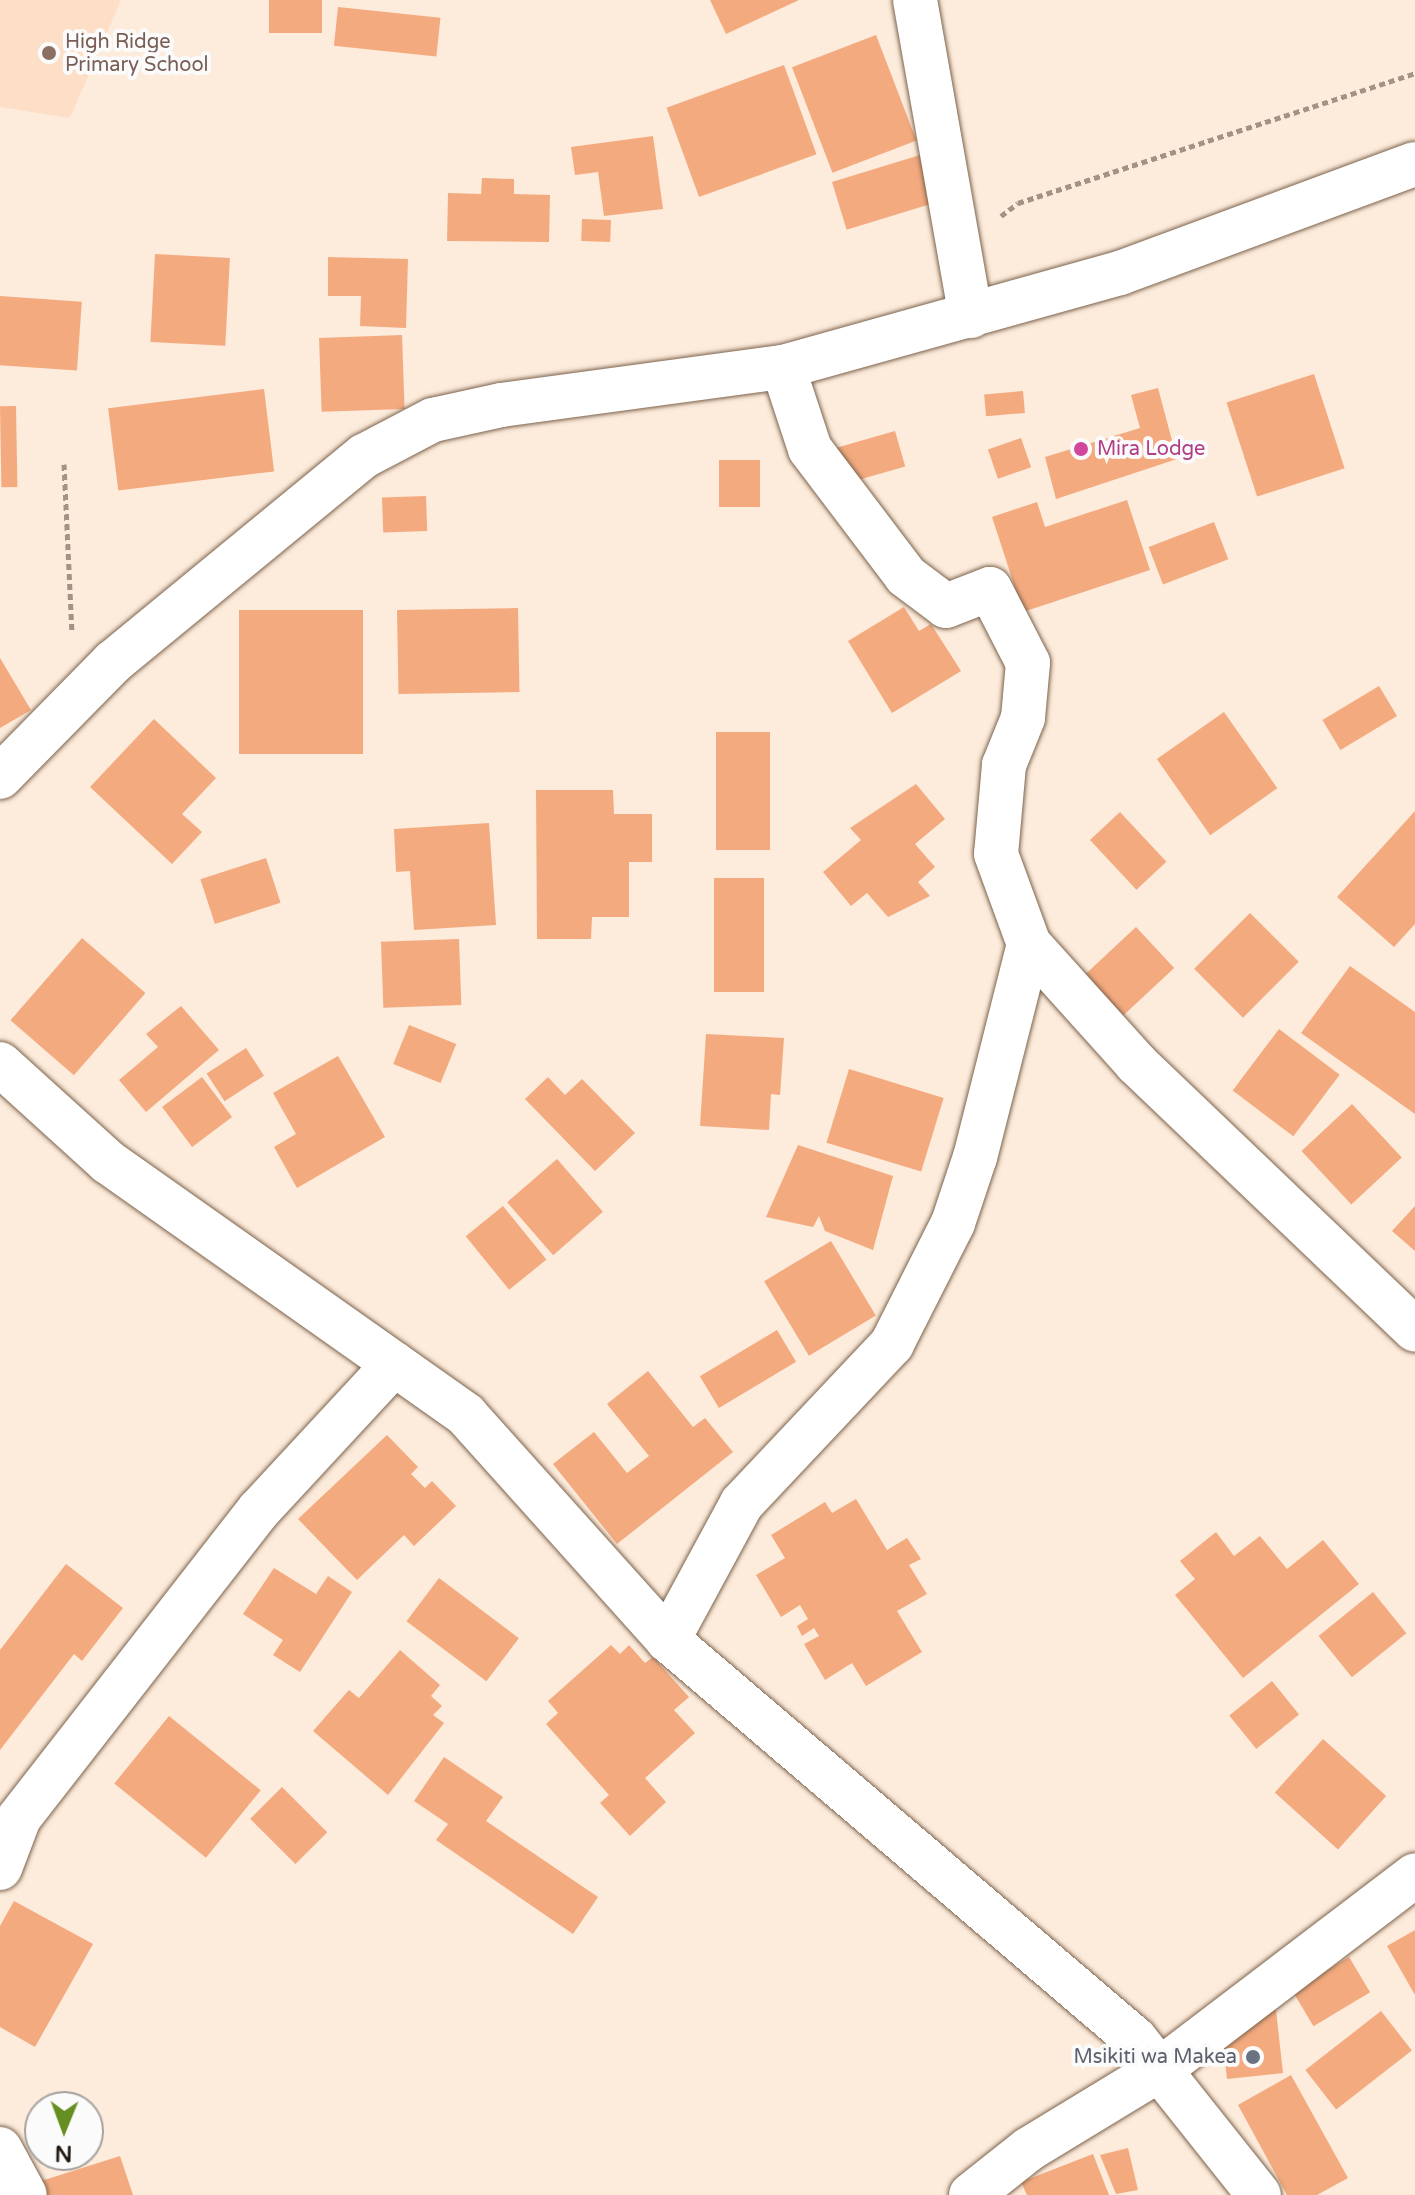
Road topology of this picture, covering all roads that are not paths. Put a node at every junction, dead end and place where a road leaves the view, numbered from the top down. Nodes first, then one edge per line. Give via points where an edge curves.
1 (915, 0) edge
2 (1415, 164) edge
3 (971, 316) junction
4 (783, 367) junction
5 (0, 777) edge
6 (1029, 944) junction
7 (0, 1064) edge
8 (1415, 1330) edge
9 (394, 1364) junction
10 (668, 1640) junction
11 (0, 1868) edge
12 (1415, 1875) edge
13 (1162, 2068) junction
14 (0, 2149) edge
15 (25, 2195) edge
16 (971, 2195) edge
17 (1259, 2195) edge

1 - 3 street
2 - 3 street via 1120,273
3 - 4 street
4 - 5 street via 501,405 404,432 297,507 75,698
4 - 6 street via 810,449 906,576 946,606 990,589 1009,613 1028,663 1023,718 1004,765 996,854
6 - 8 street via 1136,1063
6 - 10 street via 975,1157 918,1297 892,1344 742,1503
7 - 9 street via 108,1162
9 - 10 street via 466,1415
9 - 11 street via 231,1546 19,1818
10 - 13 street
12 - 13 street
13 - 16 street via 1029,2149
13 - 17 street
14 - 15 street

